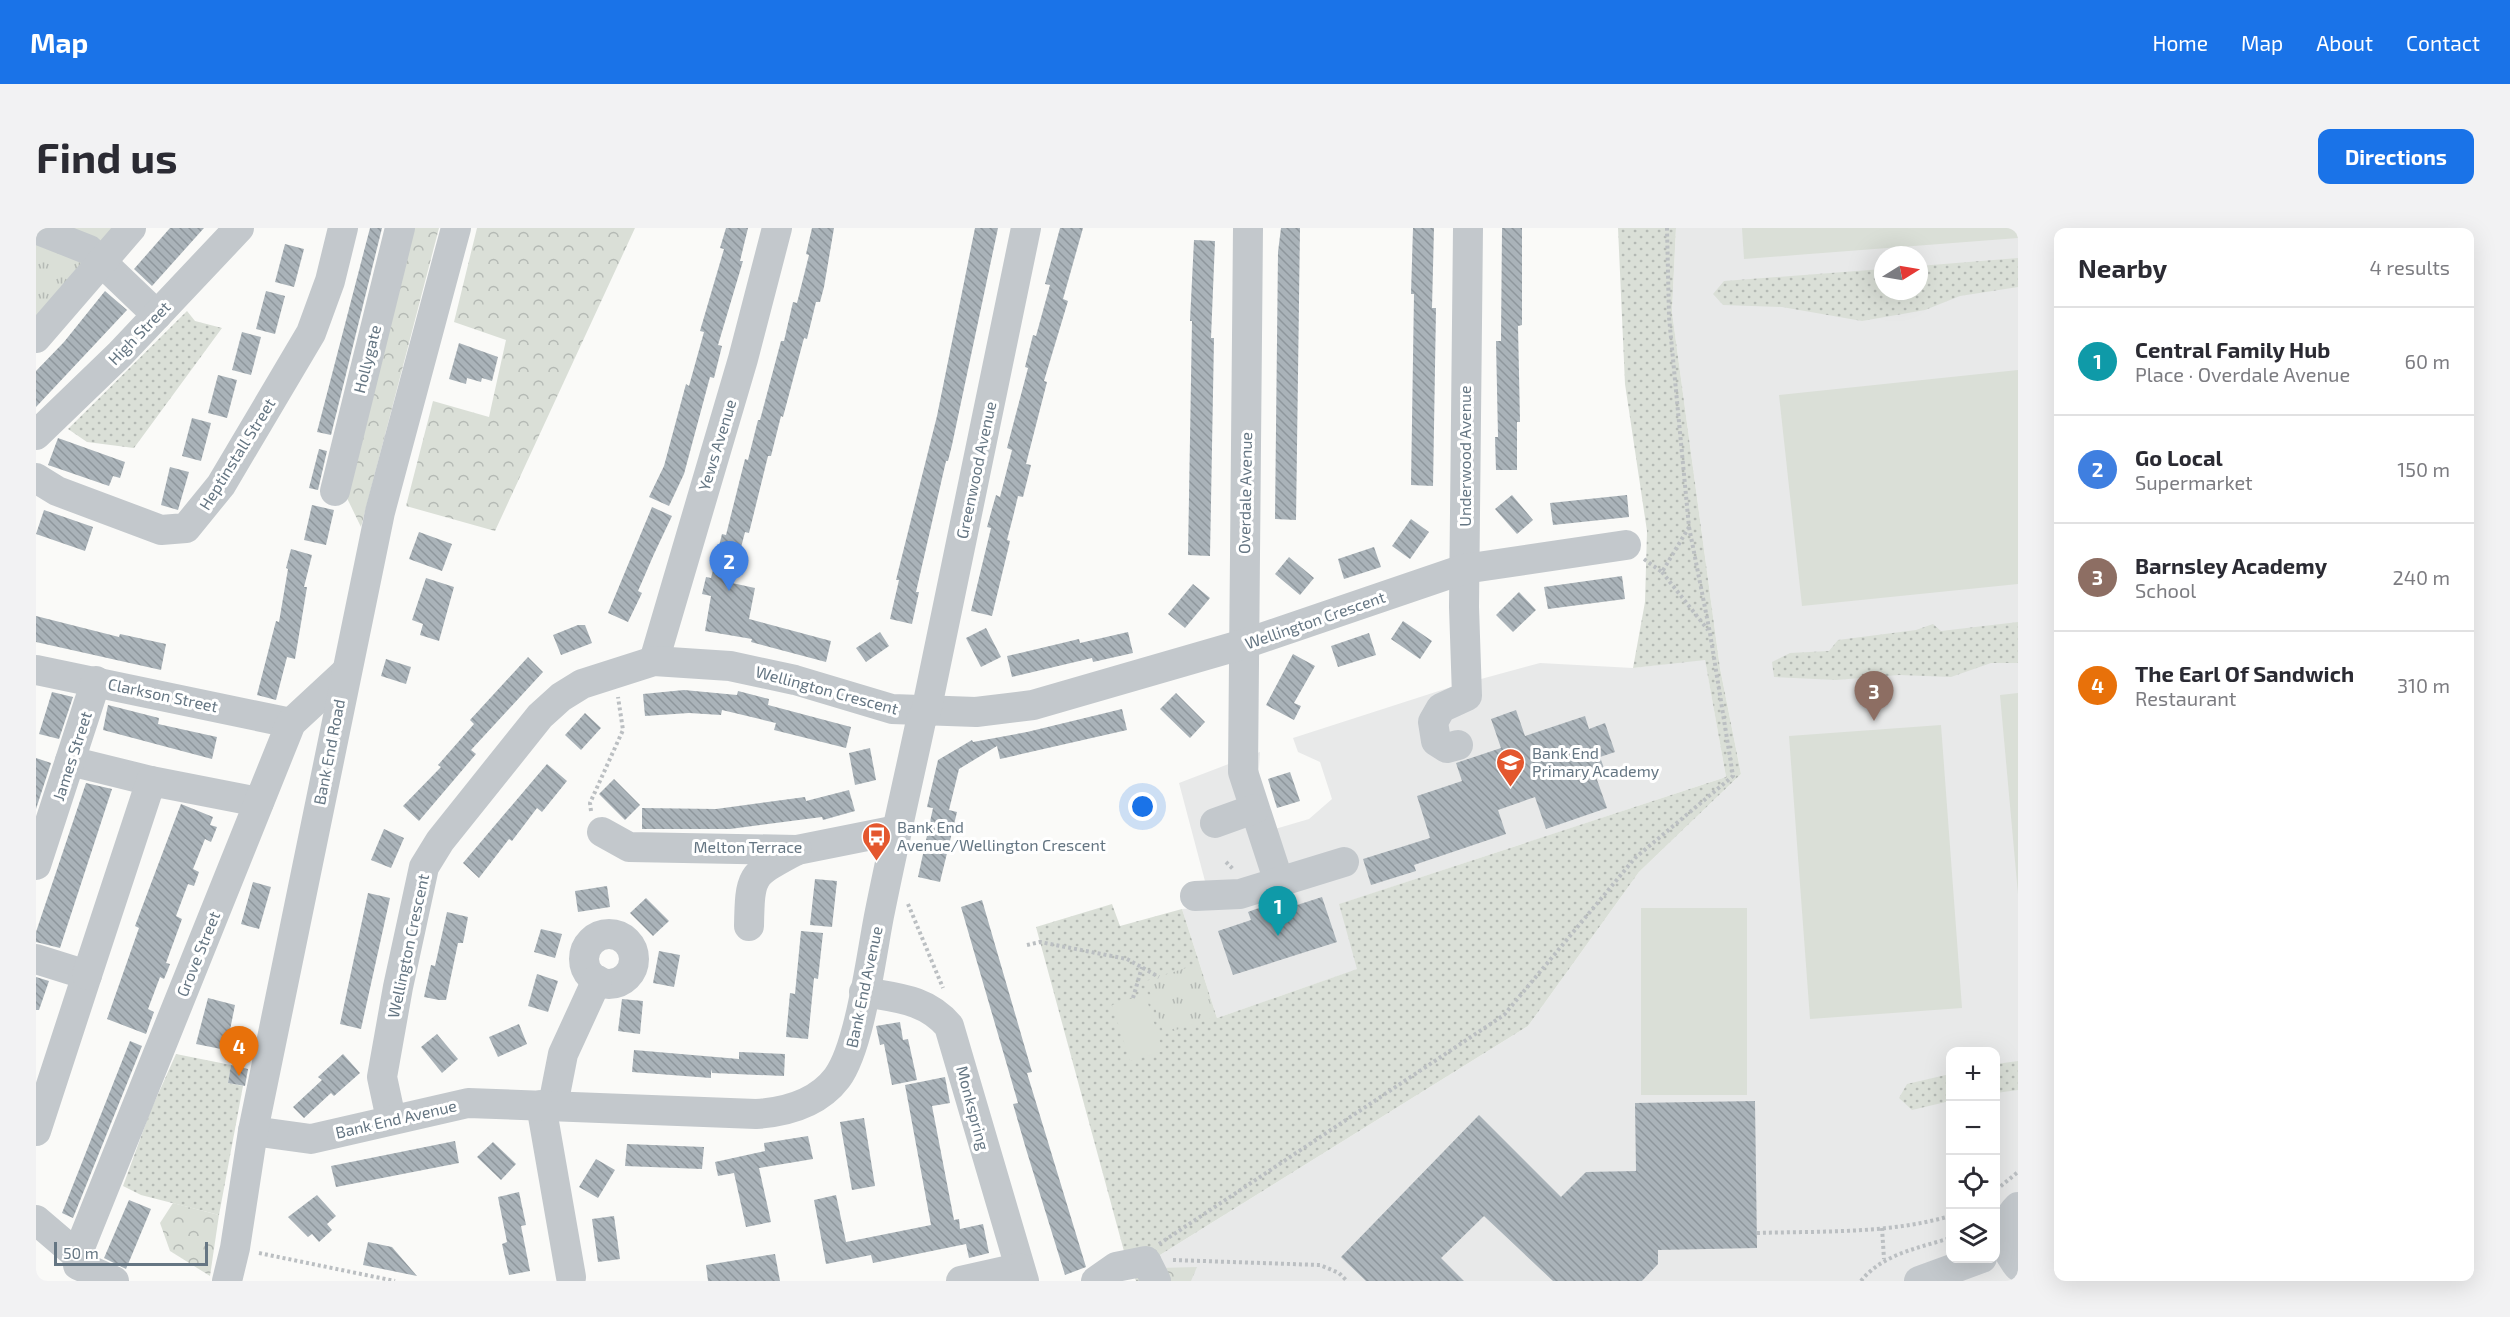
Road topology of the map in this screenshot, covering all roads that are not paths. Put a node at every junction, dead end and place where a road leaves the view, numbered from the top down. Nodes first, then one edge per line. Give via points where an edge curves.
1 (130, 228) edge
2 (239, 228) edge
3 (343, 228) edge
4 (400, 228) edge
5 (456, 228) edge
6 (777, 228) edge
7 (1026, 228) edge
8 (1248, 228) edge
9 (1468, 228) edge
10 (36, 229) edge
11 (89, 247) edge
12 (157, 315) junction
13 (36, 338) edge
14 (36, 435) edge
15 (36, 478) edge
16 (335, 491) dead end
17 (1626, 545) road end
18 (1464, 569) junction
19 (1244, 644) junction
20 (654, 661) junction
21 (36, 670) edge
22 (346, 672) junction
23 (96, 681) junction
24 (926, 712) junction
25 (291, 723) junction
26 (1458, 746) dead end
27 (70, 761) junction
28 (151, 781) junction
29 (48, 790) edge
30 (259, 802) junction
31 (1254, 809) junction
32 (1215, 823) dead end
33 (897, 830) junction
34 (602, 832) road end
35 (797, 850) junction
36 (1344, 862) dead end
37 (36, 864) edge
38 (1279, 882) junction
39 (1195, 896) dead end
40 (749, 926) dead end
41 (36, 959) edge
42 (87, 975) junction
43 (597, 980) dead end
44 (864, 992) junction
45 (547, 1105) junction
46 (391, 1119) junction
47 (36, 1131) edge
48 (253, 1131) junction
49 (2018, 1207) edge
50 (36, 1220) edge
51 (77, 1255) junction
52 (2001, 1257) edge
53 (1151, 1271) edge
54 (1021, 1274) edge
55 (572, 1280) edge
56 (114, 1281) edge
57 (227, 1281) edge
58 (961, 1281) edge
59 (1096, 1281) edge
60 (1919, 1281) edge

1 - 11 street
2 - 12 street, High Street
3 - 15 street, Heptinstall Street via 330,281 311,333 221,484 186,528 161,530 57,491
4 - 16 street, Hollygate
5 - 22 street, Bank End Road via 380,512
6 - 20 street, Yews Avenue via 743,359
7 - 24 street, Greenwood Avenue
8 - 19 street, Overdale Avenue
9 - 18 street, Underwood Avenue
10 - 11 street
11 - 12 street
11 - 13 street
12 - 14 street, High Street
17 - 18 street, Wellington Crescent
18 - 19 street, Wellington Crescent
18 - 26 street, Underwood Avenue via 1475,690 1441,708 1433,722 1436,741 1447,748
19 - 24 street, Wellington Crescent via 1033,705 976,712
19 - 31 street, Overdale Avenue via 1243,772
20 - 24 street, Wellington Crescent via 730,666 795,680 892,709
20 - 46 street, Wellington Crescent via 582,684 561,697 540,716 424,867 382,1077
21 - 23 street, Clarkson Street
22 - 25 street, Grove Street
22 - 48 street, Bank End Road
23 - 25 street, Clarkson Street
23 - 27 street, James Street
24 - 33 street, Bank End Avenue
25 - 30 street, Grove Street
27 - 28 street
27 - 29 street, James Street
28 - 30 street
28 - 42 street
29 - 37 street, James Street
30 - 51 street, Grove Street
31 - 32 street
31 - 38 street, Overdale Avenue via 1270,843
33 - 35 street, Melton Terrace
33 - 44 street, Bank End Avenue
34 - 35 street, Melton Terrace via 629,847
35 - 40 street via 762,870 750,888
36 - 38 street via 1309,869
38 - 39 street via 1240,894
41 - 42 street
42 - 47 street
43 - 45 street via 562,1054
44 - 45 street, Bank End Avenue via 851,1051 837,1078 817,1097 780,1113
44 - 54 street, Monkspring via 921,1004 938,1013 949,1026
45 - 46 street, Bank End Avenue via 468,1102
45 - 55 street
46 - 48 street, Bank End Avenue via 311,1139
48 - 57 street, Bank End Road
49 - 52 street via 2008,1218
50 - 51 street
51 - 56 street via 78,1265
52 - 60 street
53 - 59 street via 1116,1267
54 - 58 street

